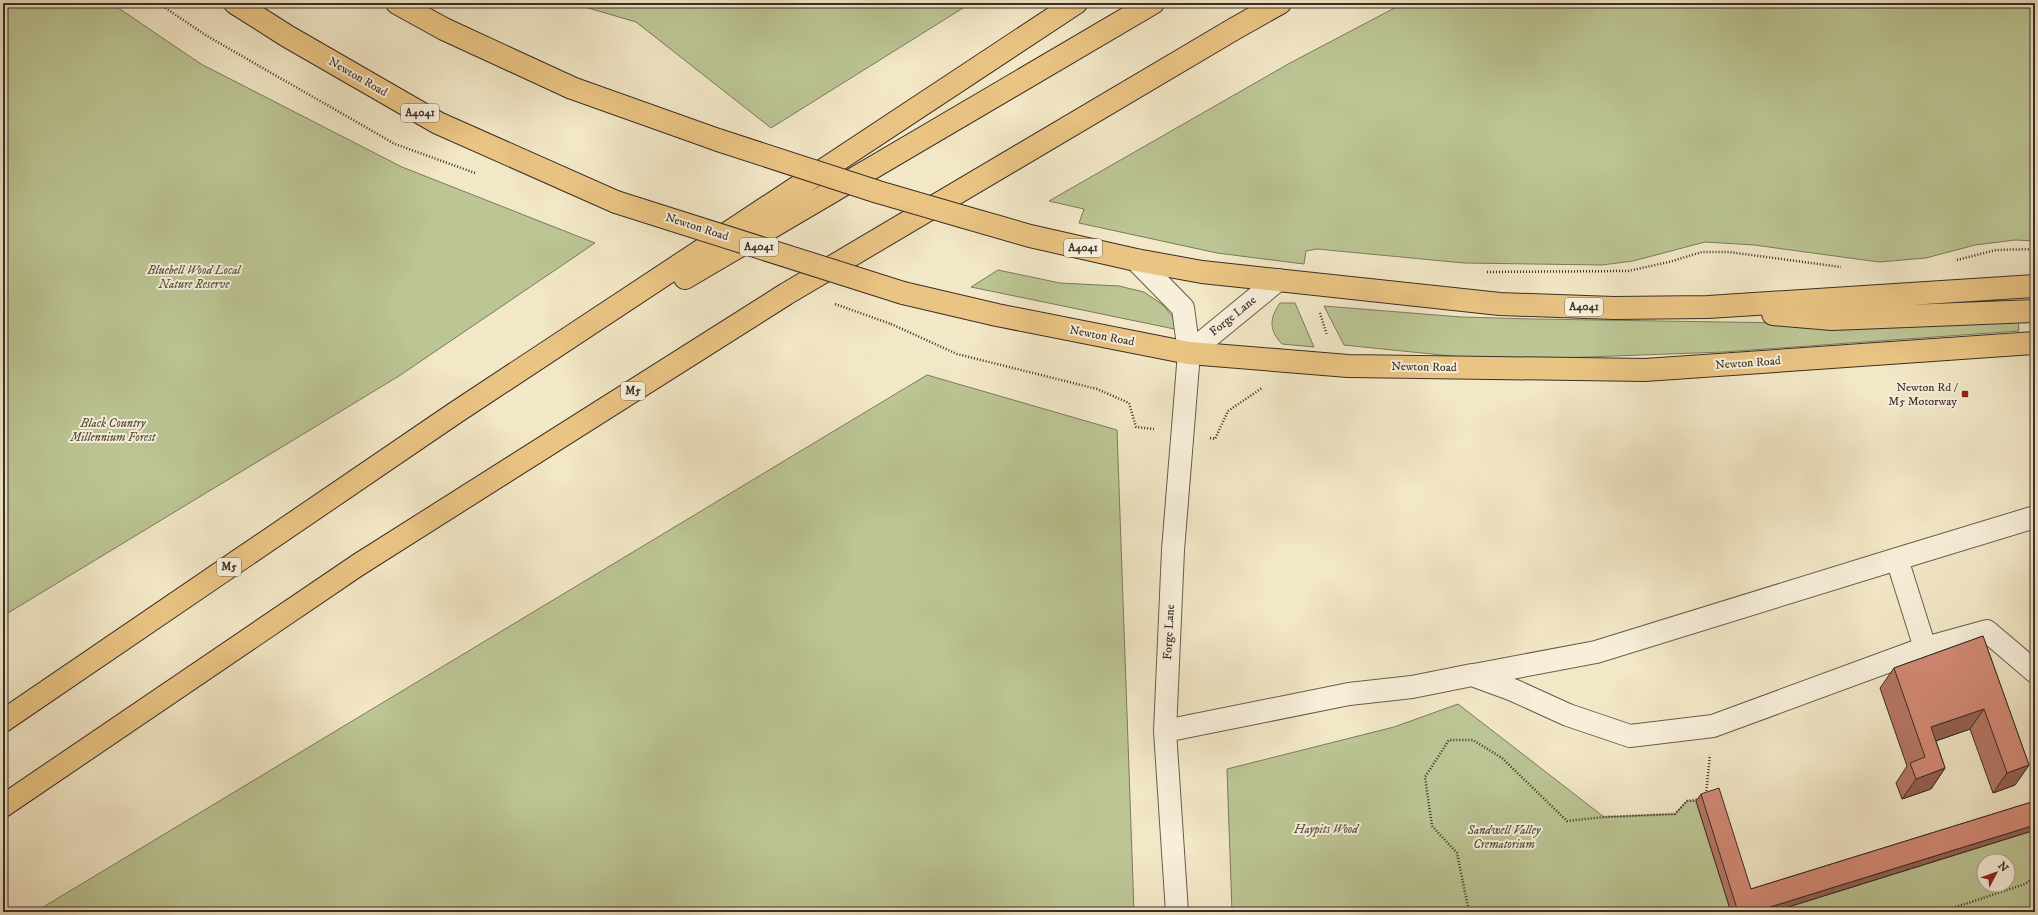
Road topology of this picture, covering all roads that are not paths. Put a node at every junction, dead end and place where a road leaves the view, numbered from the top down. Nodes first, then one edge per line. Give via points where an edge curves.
1 (235, 3) edge
2 (397, 3) edge
3 (1076, 3) edge
4 (1152, 3) edge
5 (1280, 3) edge
6 (1136, 260) junction
7 (1278, 280) junction
8 (2035, 286) edge
9 (1708, 307) junction
10 (2035, 311) edge
11 (2035, 343) edge
12 (1189, 353) junction
13 (455, 413) junction
14 (2035, 517) edge
15 (1897, 559) junction
16 (1925, 648) junction
17 (2035, 672) edge
18 (1472, 675) junction
19 (3, 721) edge
20 (1165, 730) junction
21 (3, 806) edge
22 (1177, 912) edge

1 - 12 highway, Newton Road / A4041, bridge via 286,36 438,123 616,202 903,293 997,316
2 - 6 highway, A4041, bridge via 444,29 572,88 718,140 878,192 1030,236
3 - 13 highway, M5
4 - 13 highway, M5
5 - 21 highway, M5 via 780,298 358,565
6 - 7 highway, A4041 via 1202,272
6 - 12 street, Forge Lane via 1183,308
7 - 9 highway, A4041 via 1500,304 1614,308
7 - 12 street, Forge Lane
8 - 9 highway, A4041
9 - 10 highway via 1832,319
11 - 12 highway, Newton Road / A4041 via 1645,370 1340,366
12 - 20 street, Forge Lane via 1173,550
13 - 19 highway, M5
14 - 15 street
15 - 16 street
15 - 18 street via 1596,652
16 - 17 street via 1987,631
16 - 18 street via 1713,726 1630,736 1568,715
18 - 20 street via 1412,688 1349,694
20 - 22 street, Forge Lane

